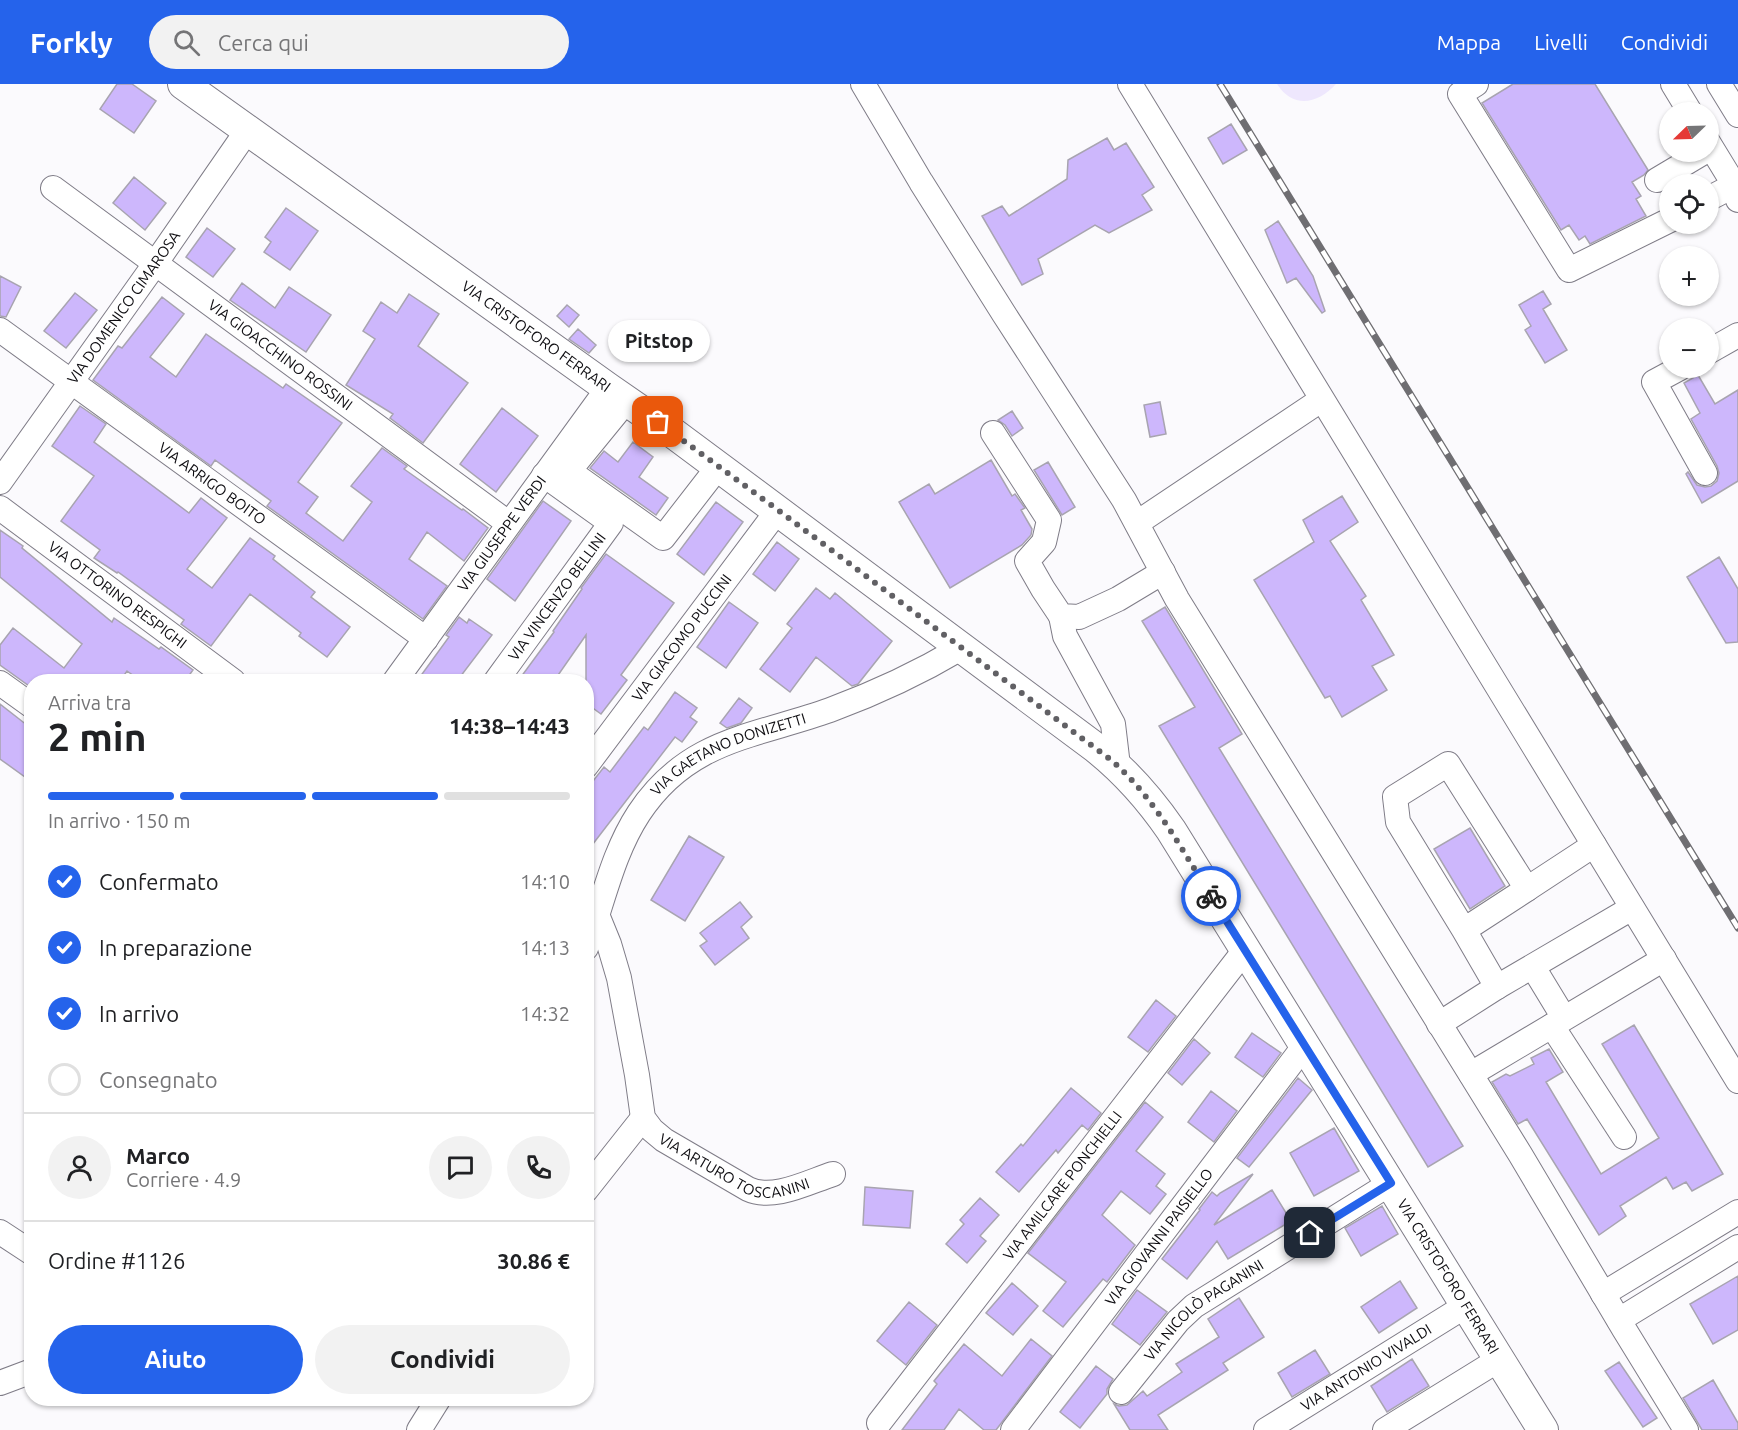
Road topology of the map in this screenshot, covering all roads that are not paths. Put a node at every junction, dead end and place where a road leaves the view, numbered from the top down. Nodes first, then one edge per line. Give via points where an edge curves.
1 (183, 84) edge
2 (863, 84) edge
3 (1130, 84) edge
4 (1476, 84) edge
5 (1673, 84) edge
6 (1719, 84) edge
7 (1684, 102) edge
8 (1738, 115) edge
9 (248, 131) junction
10 (1686, 162) edge
11 (1718, 162) edge
12 (1657, 180) dead end
13 (53, 188) dead end
14 (1735, 193) edge
15 (1719, 197) edge
16 (1659, 225) edge
17 (155, 264) junction
18 (0, 330) edge
19 (1736, 342) edge
20 (1719, 348) edge
21 (1661, 378) edge
22 (72, 381) junction
23 (618, 394) junction
24 (1321, 400) junction
25 (993, 433) dead end
26 (718, 467) junction
27 (1705, 473) dead end
28 (544, 475) junction
29 (0, 482) edge
30 (0, 508) edge
31 (778, 510) junction
32 (508, 523) junction
33 (1137, 524) junction
34 (1163, 573) junction
35 (1061, 616) junction
36 (426, 639) junction
37 (961, 648) junction
38 (224, 674) edge
39 (400, 674) edge
40 (501, 674) edge
41 (0, 683) edge
42 (24, 700) edge
43 (594, 755) edge
44 (1118, 766) junction
45 (1594, 845) junction
46 (1527, 889) junction
47 (1632, 908) junction
48 (598, 917) junction
49 (594, 927) edge
50 (1464, 930) junction
51 (1245, 950) junction
52 (1664, 959) junction
53 (1533, 967) junction
54 (1497, 987) junction
55 (1558, 1022) junction
56 (1439, 1023) junction
57 (1305, 1045) junction
58 (1471, 1074) junction
59 (1738, 1081) edge
60 (643, 1118) junction
61 (1624, 1137) dead end
62 (833, 1174) dead end
63 (594, 1180) edge
64 (1391, 1183) junction
65 (1738, 1212) edge
66 (0, 1232) edge
67 (1738, 1247) edge
68 (24, 1248) edge
69 (1603, 1294) junction
70 (1467, 1305) junction
71 (1619, 1320) junction
72 (1500, 1359) junction
73 (24, 1374) edge
74 (0, 1383) edge
75 (1121, 1392) dead end
76 (435, 1406) edge
77 (879, 1423) dead end
78 (419, 1430) edge
79 (1013, 1430) edge
80 (1266, 1430) edge
81 (1385, 1430) edge
82 (1543, 1430) edge
83 (1686, 1430) edge

1 - 9 main road, VIA CRISTOFORO FERRARI
2 - 33 street
3 - 24 street
4 - 16 street via 1460,94 1569,270
5 - 7 street
6 - 8 street
9 - 17 street, VIA DOMENICO CIMAROSA
9 - 23 main road, VIA CRISTOFORO FERRARI
10 - 12 street
11 - 14 street
13 - 17 street, VIA GIOACCHINO ROSSINI
14 - 15 street
17 - 22 street, VIA DOMENICO CIMAROSA
17 - 32 street, VIA GIOACCHINO ROSSINI
18 - 22 street, VIA ARRIGO BOITO
19 - 20 street
21 - 27 street via 1654,382
22 - 29 street, VIA DOMENICO CIMAROSA
22 - 36 street, VIA ARRIGO BOITO
23 - 26 main road, VIA CRISTOFORO FERRARI
23 - 26 street via 569,471 663,538
23 - 28 street, VIA GIUSEPPE VERDI
24 - 33 street
24 - 45 street
25 - 35 street via 1049,520 1044,542 1027,561
26 - 31 main road, VIA CRISTOFORO FERRARI
28 - 32 street, VIA GIUSEPPE VERDI
28 - 40 street, VIA VINCENZO BELLINI via 610,523
30 - 38 street, VIA OTTORINO RESPIGHI
31 - 37 main road, VIA CRISTOFORO FERRARI
31 - 43 street, VIA GIACOMO PUCCINI
32 - 36 street, VIA GIUSEPPE VERDI
33 - 34 street
34 - 35 street via 1118,600 1079,617
34 - 56 street
35 - 44 street via 1065,636 1113,724
36 - 39 street, VIA GIUSEPPE VERDI
37 - 44 main road, VIA CRISTOFORO FERRARI
37 - 48 street, VIA GAETANO DONIZETTI via 872,694 742,736 686,764 653,794 630,827 617,854
41 - 42 street
44 - 51 main road, VIA CRISTOFORO FERRARI via 1163,819
45 - 46 street
45 - 47 street
46 - 50 street
46 - 50 street via 1448,764 1395,797 1398,822
47 - 52 street
47 - 53 street
48 - 49 street, VIA GAETANO DONIZETTI
48 - 60 street, VIA ARTURO TOSCANINI via 619,978
50 - 54 street
51 - 57 main road, VIA CRISTOFORO FERRARI
51 - 77 street, VIA AMILCARE PONCHIELLI
52 - 55 street
52 - 59 street
53 - 54 street
53 - 55 street
54 - 56 street
55 - 58 street
55 - 61 street
56 - 58 street
57 - 64 main road, VIA CRISTOFORO FERRARI
57 - 79 street, VIA GIOVANNI PAISIELLO
58 - 69 street
60 - 62 street, VIA ARTURO TOSCANINI via 664,1140 759,1193 778,1192
60 - 63 street, VIA ARTURO TOSCANINI
64 - 70 main road, VIA CRISTOFORO FERRARI
64 - 75 street, VIA NICOLÒ PAGANINI via 1194,1306
65 - 69 street
66 - 68 street
67 - 71 street
69 - 71 street
70 - 72 main road, VIA CRISTOFORO FERRARI
70 - 80 street, VIA ANTONIO VIVALDI
71 - 83 street
72 - 81 street
72 - 82 main road, VIA CRISTOFORO FERRARI
73 - 74 street
76 - 78 street

